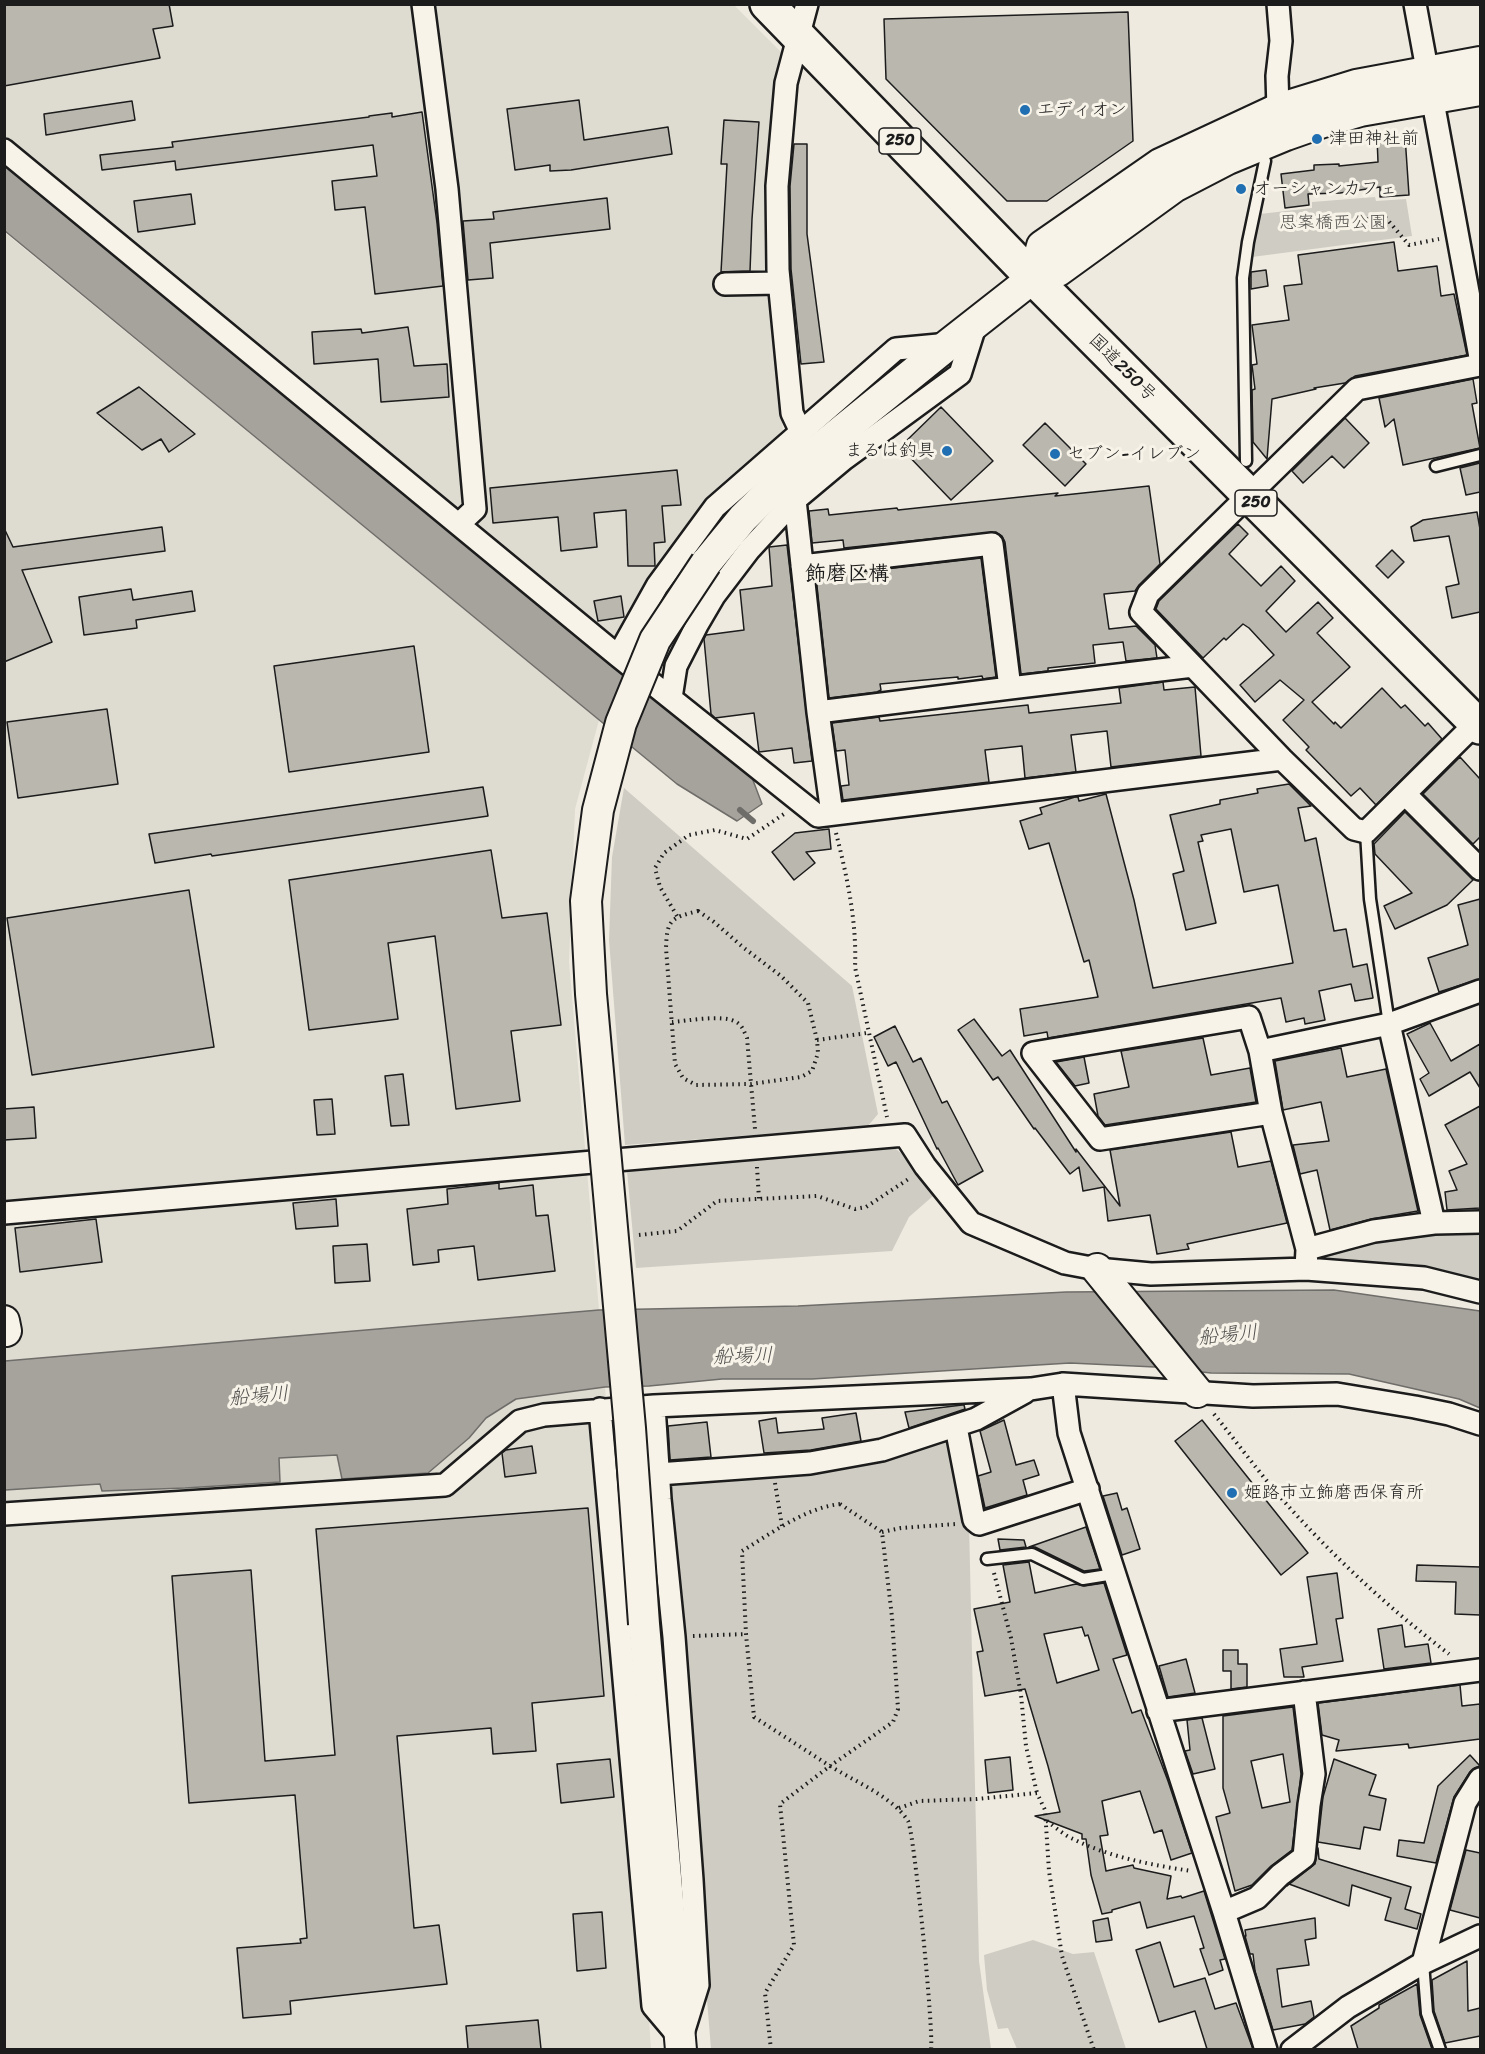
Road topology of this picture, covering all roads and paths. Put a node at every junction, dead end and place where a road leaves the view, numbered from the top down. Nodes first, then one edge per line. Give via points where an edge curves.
1 (423, 4) edge
2 (767, 4) edge
3 (807, 4) edge
4 (1278, 4) edge
5 (1415, 4) edge
6 (799, 37) junction
7 (1480, 62) edge
8 (1429, 84) junction
9 (1480, 90) edge
10 (1278, 110) junction
11 (4, 150) edge
12 (1265, 161) dead end
13 (1355, 220) dead end
14 (1457, 236) junction
15 (1033, 278) junction
16 (779, 283) junction
17 (725, 284) dead end
18 (976, 322) junction
19 (949, 344) junction
20 (1480, 357) edge
21 (1480, 365) edge
22 (801, 432) junction
23 (1480, 455) edge
24 (1246, 461) dead end
25 (1436, 466) dead end
26 (1248, 494) junction
27 (795, 500) junction
28 (459, 524) junction
29 (802, 566) junction
30 (618, 656) junction
31 (1192, 666) junction
32 (1010, 688) junction
33 (671, 698) junction
34 (818, 712) junction
35 (1478, 725) edge
36 (1282, 759) junction
37 (1405, 794) junction
38 (798, 800) junction
39 (832, 814) junction
40 (1366, 832) junction
41 (1480, 869) edge
42 (677, 916) junction
43 (1480, 991) edge
44 (672, 1022) junction
45 (1389, 1024) junction
46 (867, 1033) junction
47 (818, 1040) junction
48 (1260, 1050) junction
49 (751, 1084) junction
50 (1271, 1113) junction
51 (894, 1137) junction
52 (756, 1148) junction
53 (925, 1166) junction
54 (759, 1199) junction
55 (4, 1213) edge
56 (1480, 1222) edge
57 (1434, 1223) junction
58 (639, 1235) dead end
59 (1307, 1259) junction
60 (1097, 1269) junction
61 (1480, 1292) edge
62 (1063, 1384) junction
63 (1031, 1389) junction
64 (1197, 1392) junction
65 (654, 1406) junction
66 (600, 1409) junction
67 (1480, 1424) edge
68 (956, 1426) junction
69 (772, 1466) junction
70 (658, 1474) junction
71 (1088, 1489) junction
72 (4, 1514) edge
73 (974, 1520) junction
74 (782, 1526) junction
75 (882, 1532) junction
76 (987, 1559) joint
77 (1114, 1574) junction
78 (747, 1634) junction
79 (674, 1637) junction
80 (1478, 1672) edge
81 (1304, 1692) junction
82 (1158, 1711) junction
83 (830, 1766) junction
84 (1480, 1779) edge
85 (1037, 1792) junction
86 (899, 1808) junction
87 (1046, 1820) junction
88 (1211, 1874) junction
89 (1224, 1912) junction
90 (1480, 1936) edge
91 (1423, 1963) junction
92 (681, 2044) edge
93 (771, 2049) edge
94 (931, 2049) edge
95 (1094, 2049) edge
96 (1266, 2049) edge
97 (1292, 2049) edge
98 (1440, 2049) edge

1 - 28 street via 447,189 475,509
2 - 6 highway, 国道250号 / 250
3 - 6 street
4 - 10 street
5 - 8 street
6 - 15 highway, 国道250号 / 250
6 - 16 street via 786,83 777,186
7 - 8 street
8 - 9 street
8 - 10 street via 1356,85
8 - 14 street
8 - 15 street via 1228,159 1174,187 1058,271
10 - 15 street via 1160,164 1042,246
11 - 28 street
12 - 24 lane via 1243,278
13 - 14 path via 1386,218 1409,245
14 - 20 street
15 - 18 street
15 - 26 highway, 国道250号 / 250
16 - 17 street
16 - 22 street via 792,413
18 - 19 street
18 - 27 street via 960,374
19 - 22 street via 896,349
19 - 92 street, bridge via 787,475 743,518 706,563 655,640 621,723 597,810 586,901 591,994
21 - 26 street via 1357,389
22 - 30 street via 715,507 657,586
23 - 25 lane
26 - 31 street via 1148,594 1141,612
26 - 35 highway, 国道250号 / 250
27 - 29 street
27 - 33 street via 714,596 676,666
28 - 30 street
29 - 32 street via 992,544
29 - 34 street
30 - 33 street
31 - 32 street
31 - 36 street
32 - 34 street
33 - 38 street
34 - 39 street
35 - 37 street
36 - 39 street
36 - 40 street via 1354,829
37 - 40 street
37 - 41 street
38 - 39 street via 818,816
38 - 42 path via 747,839 715,830 689,835 664,853 655,868 660,887
39 - 46 path via 847,874 855,967
40 - 45 lane via 1370,899
42 - 44 path via 667,929 666,948
42 - 47 path via 698,911 781,976 808,1003
43 - 45 street
44 - 49 path via 675,1064 684,1078 696,1085
44 - 49 path via 735,1021 747,1038
45 - 48 street
45 - 57 street
46 - 47 path
46 - 51 path
47 - 49 path via 812,1071 801,1077
48 - 50 street
48 - 50 street via 1250,1017 1033,1053 1100,1139
49 - 52 path
50 - 59 street
51 - 52 street
51 - 53 street via 905,1136
52 - 54 path
52 - 55 street
53 - 54 path via 866,1207 855,1209 817,1196
53 - 60 street via 971,1223 1065,1263
54 - 58 path via 717,1201 677,1231
56 - 57 street
57 - 59 street via 1374,1231
59 - 60 street via 1150,1274
59 - 61 street via 1424,1278
60 - 64 street
62 - 63 street
62 - 64 street
62 - 71 street via 1069,1433
63 - 65 street
63 - 68 street
64 - 67 street via 1253,1396 1337,1394 1449,1414
64 - 80 path via 1288,1506 1366,1585 1414,1627
65 - 66 street
65 - 70 street
66 - 72 street via 520,1421 445,1485
66 - 92 street via 653,2006
68 - 69 street via 882,1450
68 - 73 street
69 - 70 street
69 - 74 path
70 - 79 street
71 - 73 street via 979,1524
71 - 77 street
73 - 75 path
74 - 75 path via 826,1506 840,1504
74 - 78 path via 742,1551
75 - 83 path via 898,1709 894,1722
76 - 77 lane via 1032,1554 1083,1579
76 - 85 path via 1011,1638 1026,1746
77 - 82 street
78 - 79 path
78 - 83 path via 754,1717
79 - 92 street via 698,1985
80 - 81 street
81 - 82 street
81 - 89 street via 1314,1774 1304,1857 1257,1898
82 - 88 street
83 - 86 path
83 - 93 path via 780,1804 794,1945 765,1993
84 - 91 street via 1465,1803
85 - 86 path via 919,1801
85 - 87 path
86 - 94 path via 910,1824
87 - 88 path via 1073,1839 1114,1855
87 - 95 path via 1062,1956
88 - 89 street
89 - 96 street
90 - 91 street
91 - 97 street via 1348,2007
91 - 98 lane via 1427,2013

